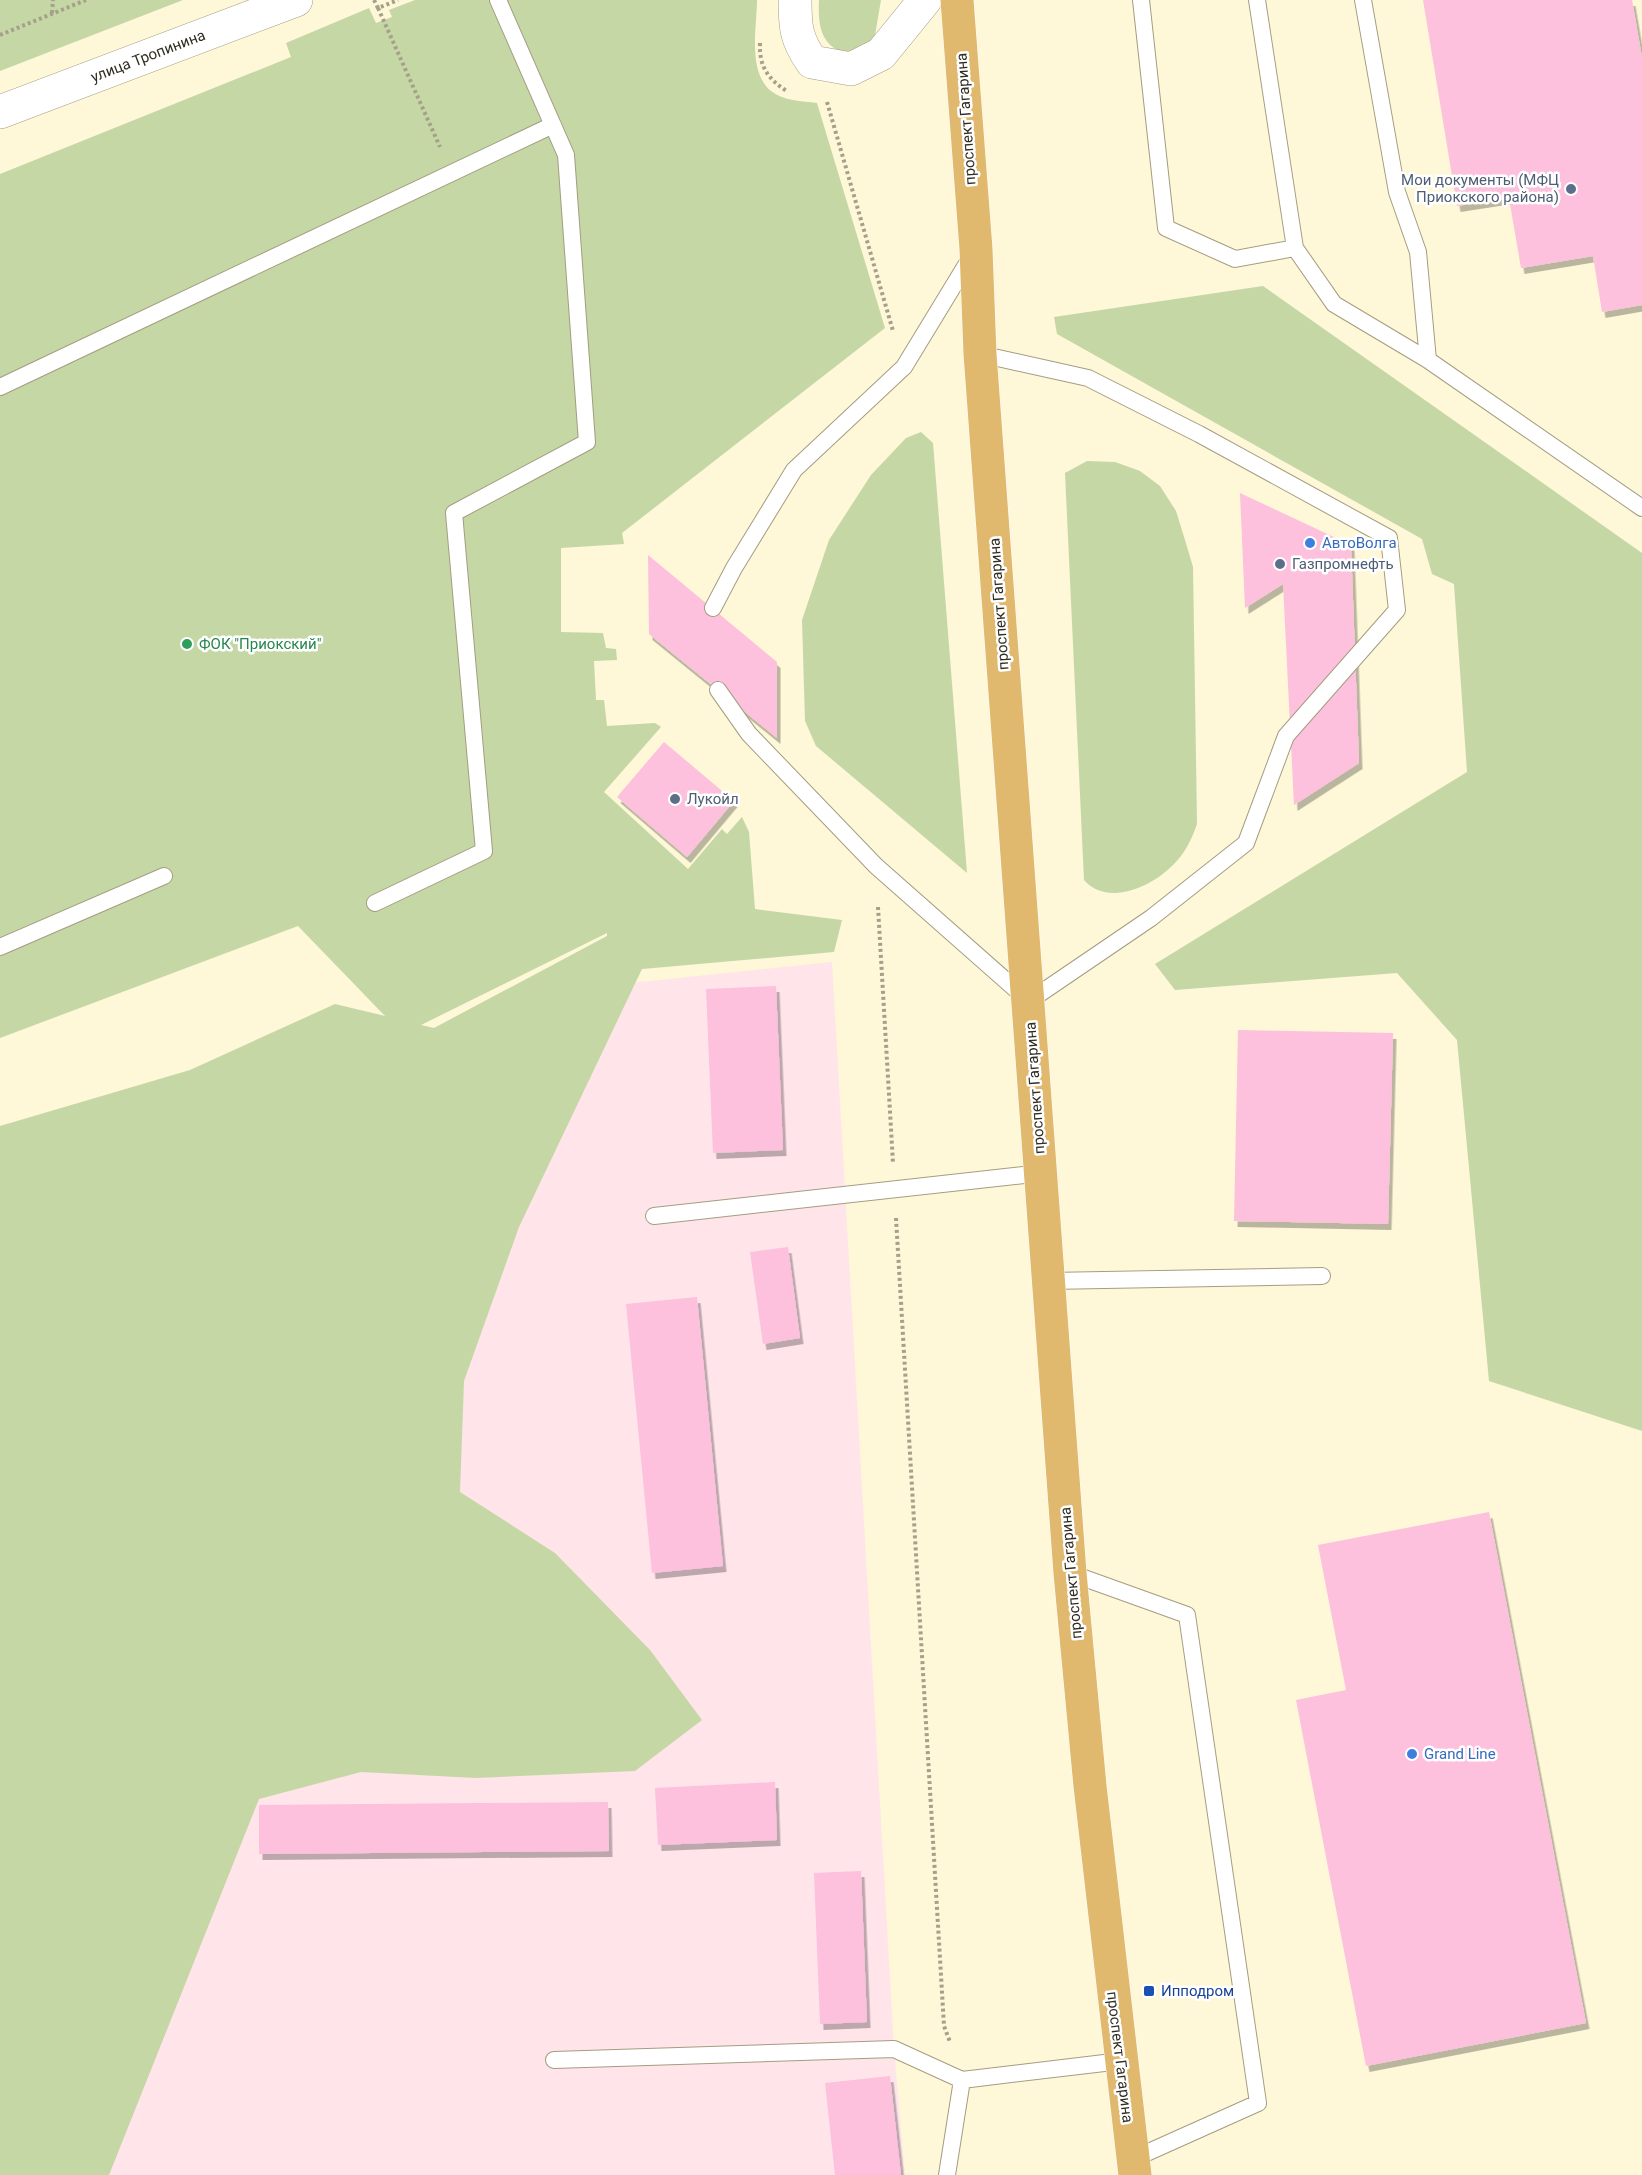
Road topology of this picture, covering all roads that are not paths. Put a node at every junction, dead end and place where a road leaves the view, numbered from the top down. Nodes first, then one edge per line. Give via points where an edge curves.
1 (296, 0) edge
2 (498, 0) edge
3 (795, 0) edge
4 (925, 0) edge
5 (957, 0) edge
6 (1141, 0) edge
7 (1257, 0) edge
8 (1363, 0) edge
9 (0, 112) edge
10 (553, 125) junction
11 (1295, 248) junction
12 (976, 249) junction
13 (980, 354) junction
14 (1428, 360) junction
15 (0, 387) edge
16 (1642, 508) edge
17 (713, 608) dead end
18 (718, 690) dead end
19 (164, 876) dead end
20 (375, 903) dead end
21 (0, 947) edge
22 (1029, 1001) junction
23 (1042, 1173) junction
24 (654, 1216) dead end
25 (1322, 1276) dead end
26 (1049, 1281) junction
27 (1070, 1573) junction
28 (554, 2060) dead end
29 (1121, 2061) junction
30 (962, 2080) junction
31 (1134, 2167) edge
32 (947, 2175) edge

1 - 9 street, улица Тропинина
2 - 10 lane
3 - 4 street via 799,44 812,62 851,69 881,54
5 - 12 main road, проспект Гагарина
6 - 11 lane via 1166,228 1235,259
7 - 11 lane
8 - 14 lane via 1397,192 1418,252
10 - 15 lane
10 - 20 lane via 566,155 587,442 454,513 484,851
11 - 14 lane via 1334,304
12 - 13 main road, проспект Гагарина
12 - 17 lane via 904,367 794,470
13 - 22 main road, проспект Гагарина
13 - 22 lane via 1088,378 1389,538 1397,610 1286,736 1246,843 1151,918
14 - 16 lane
18 - 22 lane via 749,734 876,866
19 - 21 lane
22 - 23 main road, проспект Гагарина
23 - 24 lane
23 - 26 main road, проспект Гагарина
25 - 26 lane
26 - 27 main road, проспект Гагарина
27 - 29 main road, проспект Гагарина
27 - 31 lane via 1187,1615 1258,2103
28 - 30 lane via 894,2049
29 - 30 lane
29 - 31 main road, проспект Гагарина
30 - 32 lane

